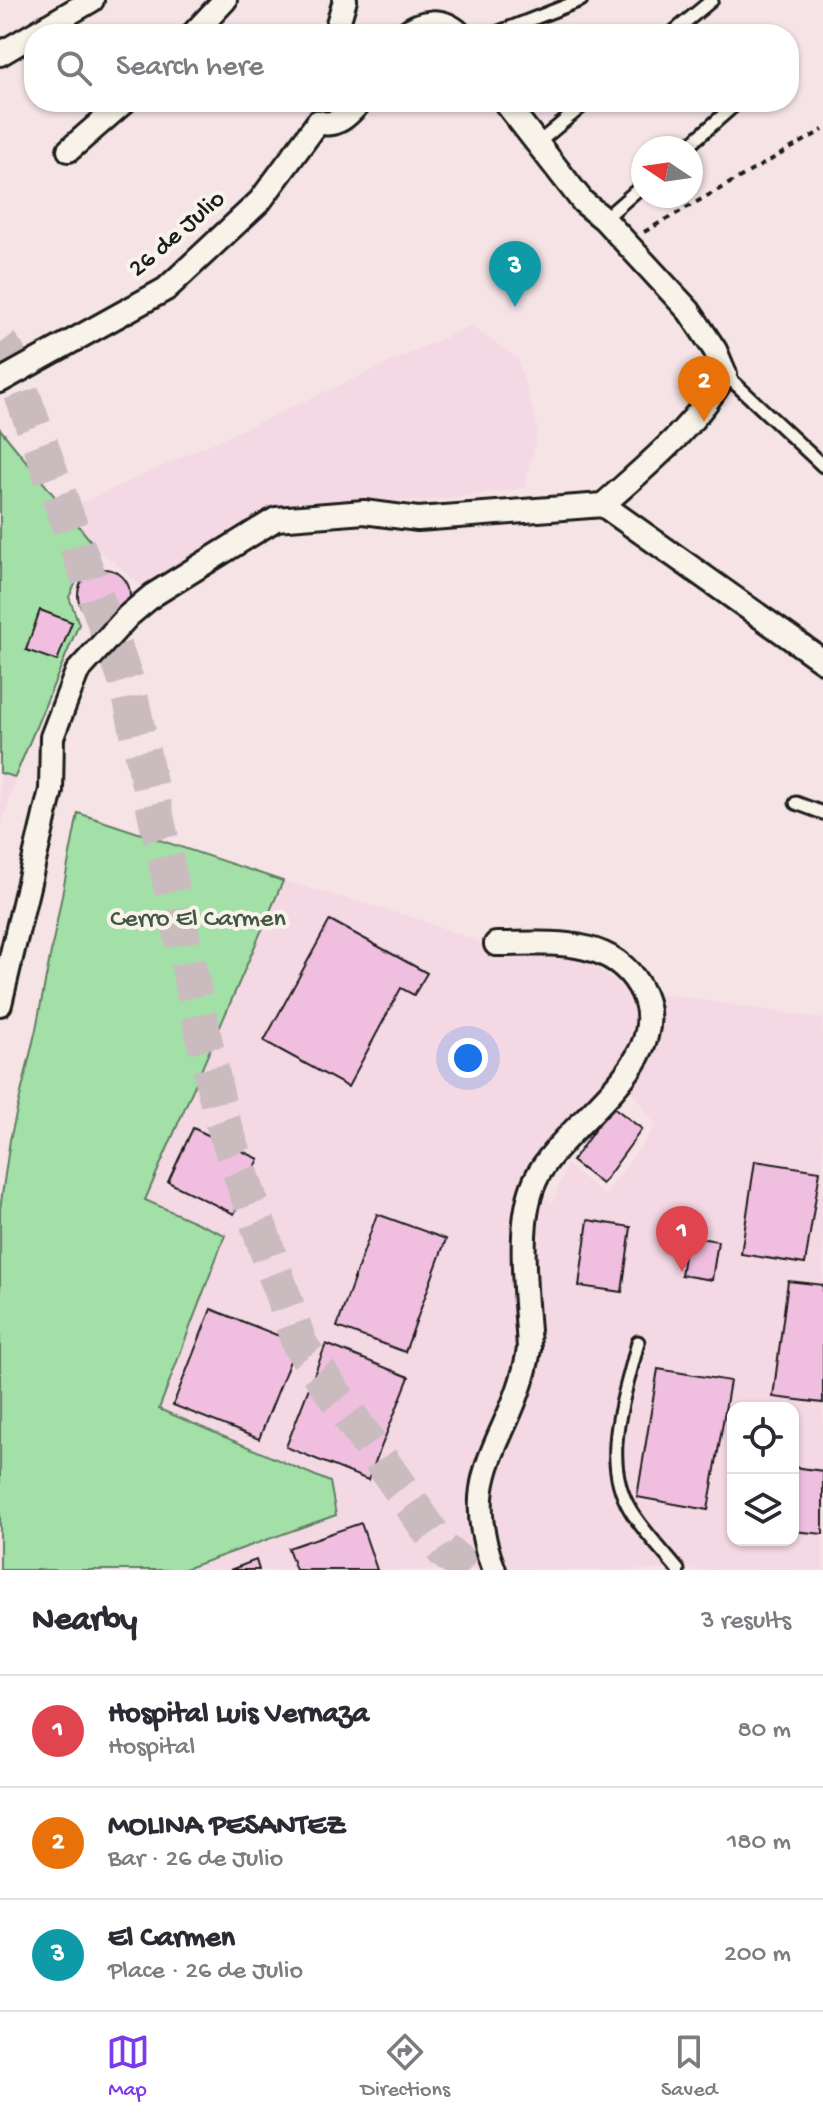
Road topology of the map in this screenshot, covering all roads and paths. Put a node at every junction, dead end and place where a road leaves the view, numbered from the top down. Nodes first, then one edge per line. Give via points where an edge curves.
1 (92, 0) edge
2 (225, 0) edge
3 (345, 0) edge
4 (581, 0) edge
5 (712, 0) edge
6 (51, 24) edge
7 (202, 24) edge
8 (338, 24) edge
9 (419, 24) edge
10 (444, 24) edge
11 (520, 24) edge
12 (683, 24) edge
13 (24, 40) edge
14 (0, 54) edge
15 (113, 112) edge
16 (316, 112) edge
17 (349, 112) edge
18 (513, 112) edge
19 (575, 112) edge
20 (727, 112) edge
21 (823, 130) edge
22 (700, 136) edge
23 (538, 143) junction
24 (69, 150) dead end
25 (631, 195) edge
26 (604, 219) junction
27 (626, 242) junction
28 (725, 374) junction
29 (0, 381) edge
30 (823, 466) edge
31 (603, 505) junction
32 (823, 661) edge
33 (796, 803) dead end
34 (823, 813) edge
35 (496, 944) dead end
36 (0, 1004) edge
37 (638, 1342) dead end
38 (494, 1570) edge
39 (678, 1570) edge

1 - 6 street
2 - 7 street
3 - 8 street
4 - 11 lane
5 - 12 lane
9 - 10 street
13 - 14 street
15 - 24 street
16 - 17 street, 26 de Julio via 329,125
16 - 29 street, 26 de Julio via 260,201 166,289
18 - 23 street
19 - 23 lane
20 - 22 lane
21 - 27 path
23 - 26 street via 583,202
25 - 26 lane
26 - 27 street
27 - 28 street via 689,311
28 - 30 lane
28 - 31 street via 673,442
31 - 32 street
31 - 36 street via 418,519 364,512 276,519 153,595 77,672 52,737 51,790
33 - 34 lane
35 - 38 street via 570,944 615,959 639,985 651,1020 634,1062 549,1157 527,1203 527,1360 486,1464 480,1494
37 - 39 lane via 615,1441 616,1473 631,1511

